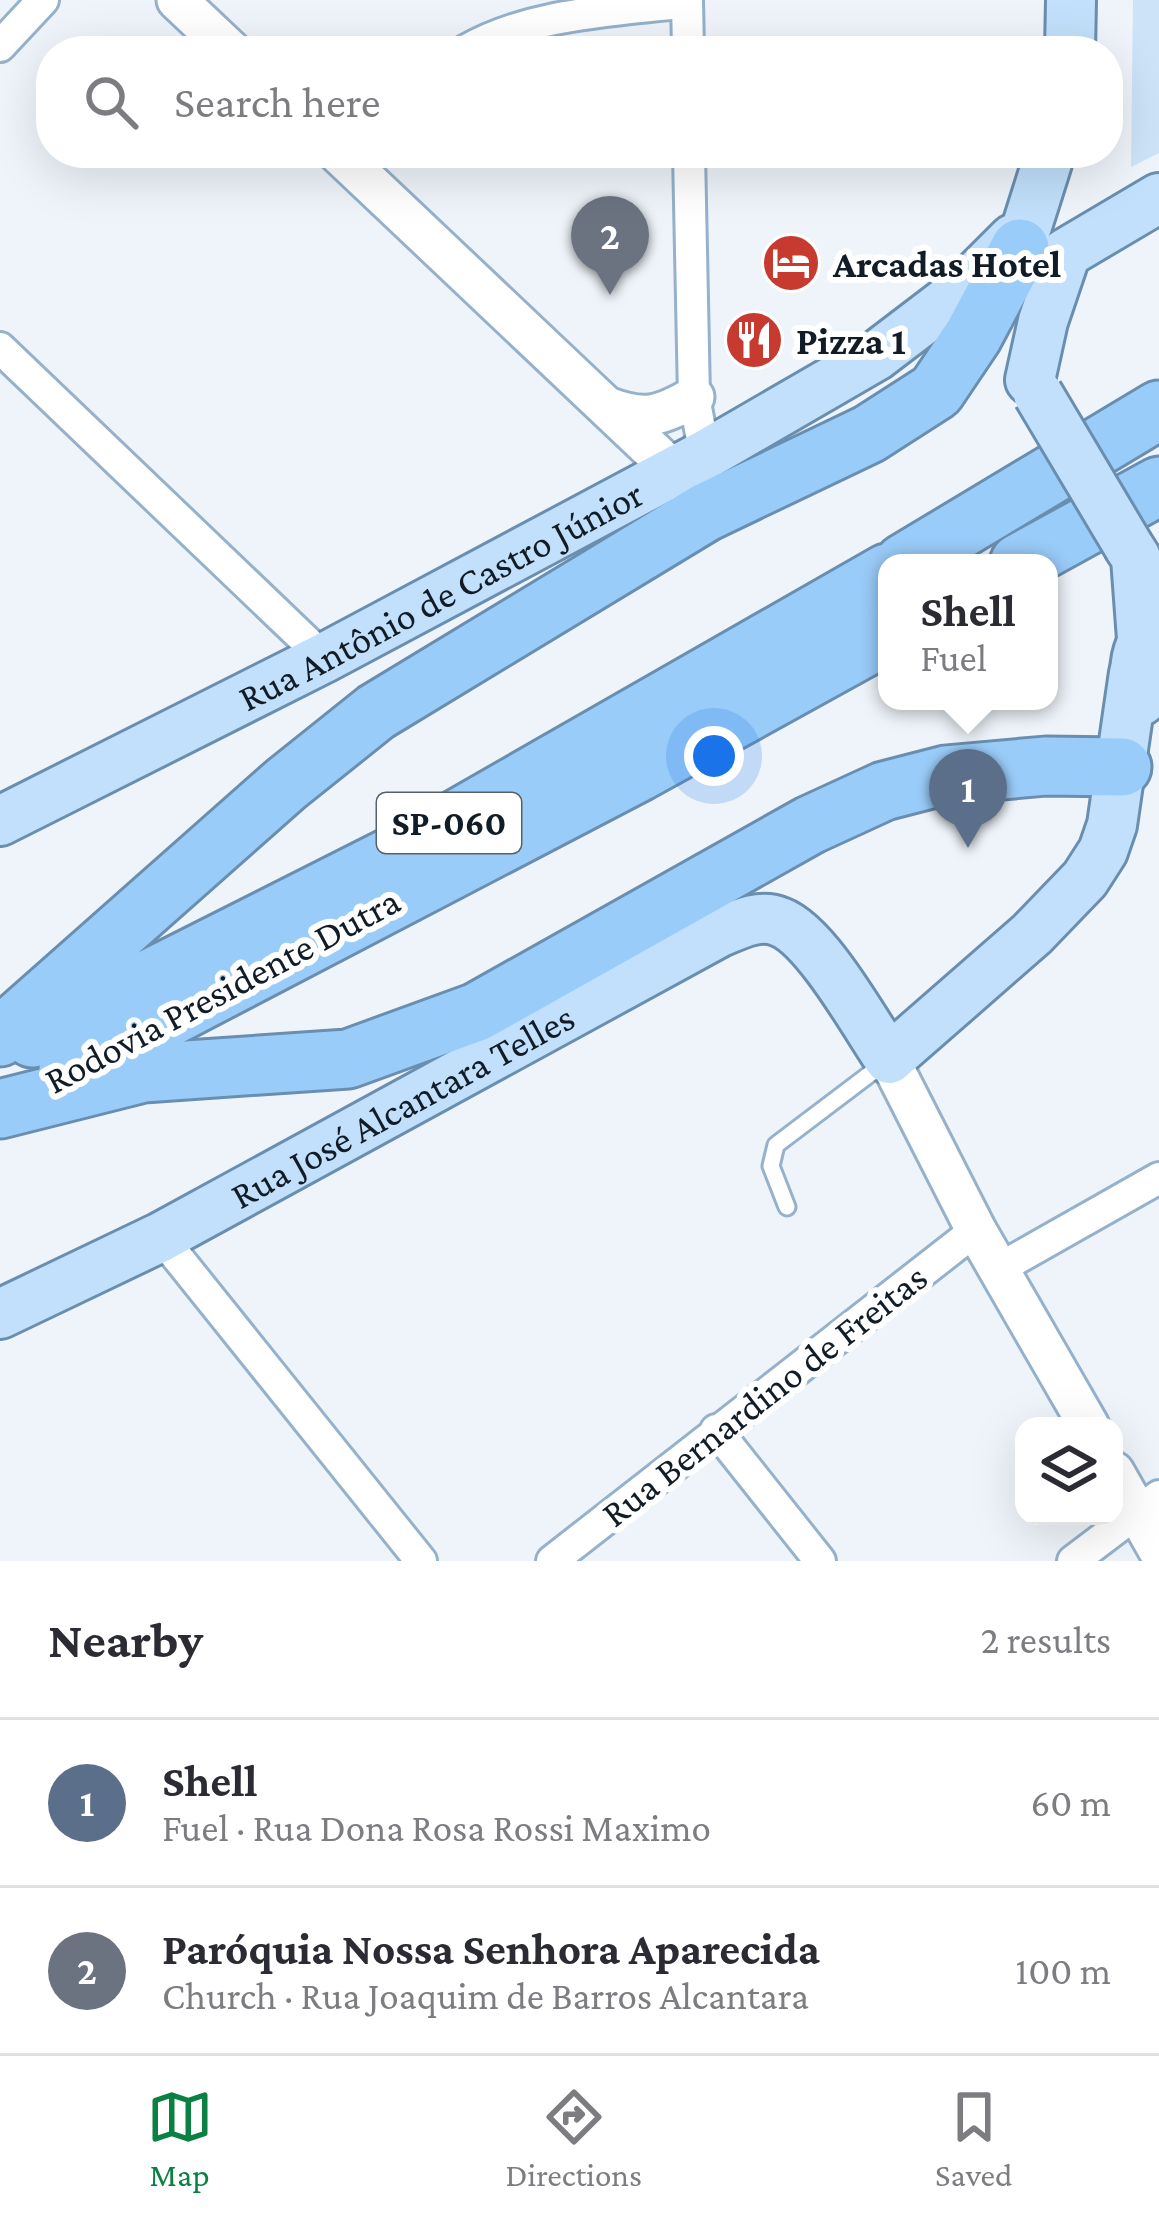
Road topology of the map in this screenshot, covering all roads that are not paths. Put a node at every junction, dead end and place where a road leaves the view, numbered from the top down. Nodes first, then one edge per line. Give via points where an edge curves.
1 (44, 0) edge
2 (177, 0) edge
3 (1071, 0) edge
4 (687, 1) edge
5 (215, 36) edge
6 (499, 36) edge
7 (688, 36) edge
8 (1070, 36) edge
9 (0, 46) edge
10 (355, 168) edge
11 (689, 168) edge
12 (1044, 168) edge
13 (1159, 198) edge
14 (1023, 238) junction
15 (0, 348) edge
16 (876, 356) junction
17 (1015, 368) junction
18 (694, 397) junction
19 (607, 407) junction
20 (1159, 410) edge
21 (696, 480) junction
22 (1159, 486) edge
23 (919, 554) edge
24 (1034, 554) edge
25 (1141, 558) edge
26 (878, 578) edge
27 (878, 640) edge
28 (1145, 643) edge
29 (324, 658) junction
30 (1159, 725) edge
31 (1140, 763) edge
32 (0, 820) edge
33 (0, 1037) edge
34 (0, 1054) edge
35 (889, 1060) junction
36 (0, 1107) edge
37 (1159, 1178) edge
38 (788, 1208) dead end
39 (976, 1230) junction
40 (161, 1237) junction
41 (1000, 1268) junction
42 (0, 1314) edge
43 (1084, 1417) edge
44 (716, 1430) junction
45 (1123, 1480) edge
46 (1147, 1503) edge
47 (1159, 1551) edge
48 (422, 1561) edge
49 (552, 1561) edge
50 (820, 1561) edge
51 (1073, 1561) edge

1 - 9 street
2 - 5 street
3 - 8 main road
4 - 6 street via 572,16
4 - 7 street
10 - 19 street
11 - 18 street
12 - 14 main road
13 - 17 main road via 1066,253 1043,321
14 - 16 main road
14 - 17 highway
15 - 29 street
16 - 17 main road via 953,337
16 - 21 main road, Rua Antônio de Castro Júnior
17 - 21 highway via 936,391 869,434
17 - 25 main road, bridge
18 - 19 street via 636,418
18 - 21 street
19 - 21 street
20 - 23 highway
21 - 29 main road, Rua Antônio de Castro Júnior
21 - 33 highway via 286,784
22 - 24 highway
25 - 28 main road
26 - 34 highway, Rodovia Presidente Dutra / SP-060 via 389,858
27 - 36 highway, Rodovia Presidente Dutra / SP-060
28 - 30 main road via 1138,697
28 - 31 main road
29 - 32 main road, Rua Antônio de Castro Júnior
31 - 35 main road via 1085,879
31 - 36 highway via 946,775 884,791 477,1012 348,1059 143,1073
35 - 38 lane via 776,1144 771,1166
35 - 39 street
35 - 40 main road, Rua José Alcantara Telles via 805,937 777,920 752,919
37 - 41 street
39 - 41 street
39 - 44 street, Rua Bernardino de Freitas
40 - 42 main road, Rua José Alcantara Telles
40 - 48 street
41 - 43 street
44 - 49 street, Rua Bernardino de Freitas
44 - 50 street
45 - 46 street
46 - 47 street
46 - 51 street

